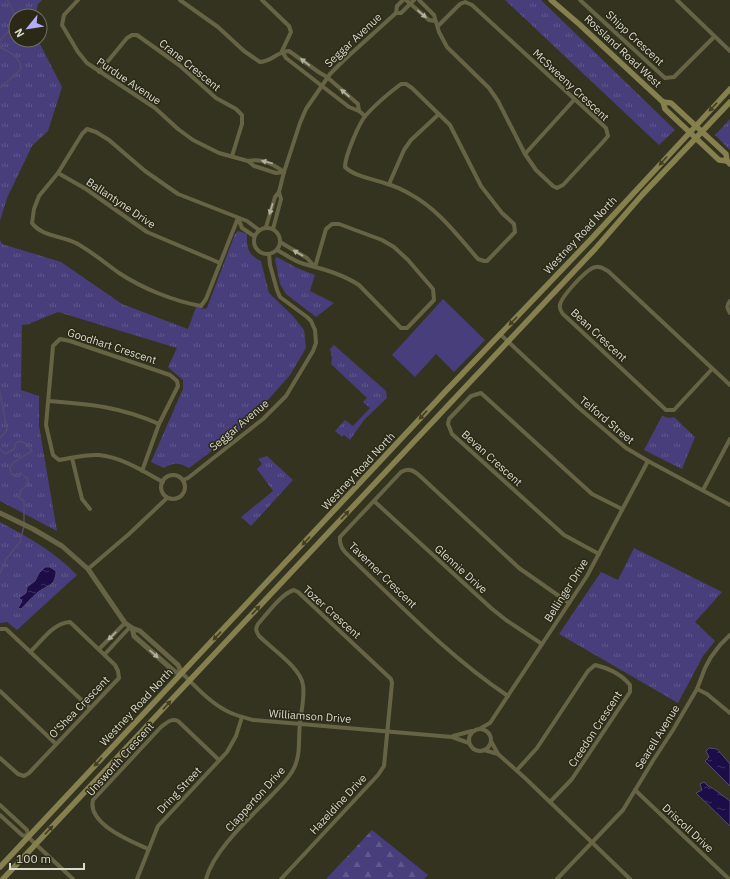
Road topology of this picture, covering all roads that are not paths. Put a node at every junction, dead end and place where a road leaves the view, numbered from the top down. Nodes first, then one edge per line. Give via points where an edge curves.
1 (78, 0) edge
2 (180, 0) edge
3 (262, 0) edge
4 (403, 0) edge
5 (406, 0) edge
6 (414, 0) edge
7 (419, 0) edge
8 (551, 0) edge
9 (580, 0) edge
10 (677, 0) edge
11 (410, 4) junction
12 (396, 14) junction
13 (435, 21) junction
14 (438, 26) junction
15 (714, 37) junction
16 (282, 51) junction
17 (730, 51) edge
18 (99, 72) junction
19 (327, 77) junction
20 (322, 85) junction
21 (730, 88) edge
22 (574, 100) junction
23 (663, 102) junction
24 (730, 102) edge
25 (359, 111) junction
26 (439, 114) junction
27 (365, 116) junction
28 (695, 126) junction
29 (689, 132) junction
30 (702, 132) junction
31 (696, 138) junction
32 (525, 154) junction
33 (232, 156) junction
34 (248, 161) junction
35 (729, 163) edge
36 (284, 172) junction
37 (58, 173) junction
38 (389, 184) junction
39 (279, 192) junction
40 (238, 218) junction
41 (266, 227) junction
42 (273, 229) junction
43 (259, 230) junction
44 (254, 236) junction
45 (280, 242) junction
46 (276, 250) junction
47 (268, 254) junction
48 (220, 263) junction
49 (315, 266) junction
50 (730, 302) edge
51 (730, 313) edge
52 (500, 334) junction
53 (507, 342) junction
54 (712, 369) junction
55 (730, 385) edge
56 (49, 401) junction
57 (159, 424) junction
58 (729, 442) edge
59 (72, 458) junction
60 (648, 461) junction
61 (142, 471) junction
62 (183, 480) junction
63 (162, 482) junction
64 (703, 490) junction
65 (167, 498) junction
66 (374, 501) junction
67 (730, 505) edge
68 (90, 509) dead end
69 (622, 509) junction
70 (0, 513) edge
71 (599, 554) junction
72 (88, 569) junction
73 (569, 603) junction
74 (125, 623) junction
75 (131, 628) junction
76 (0, 629) edge
77 (730, 635) edge
78 (542, 644) junction
79 (99, 649) junction
80 (30, 652) junction
81 (105, 654) junction
82 (182, 673) junction
83 (190, 680) junction
84 (697, 689) junction
85 (0, 691) edge
86 (508, 696) junction
87 (90, 708) junction
88 (730, 713) edge
89 (242, 717) junction
90 (490, 723) junction
91 (300, 724) junction
92 (481, 728) junction
93 (388, 731) junction
94 (472, 732) junction
95 (490, 735) junction
96 (452, 736) junction
97 (491, 741) junction
98 (469, 743) junction
99 (56, 744) junction
100 (484, 750) junction
101 (498, 754) junction
102 (0, 758) edge
103 (219, 760) junction
104 (517, 770) junction
105 (635, 790) junction
106 (550, 802) junction
107 (0, 805) edge
108 (0, 815) edge
109 (28, 837) junction
110 (592, 842) junction
111 (36, 845) junction
112 (148, 849) junction
113 (0, 867) edge
114 (3, 879) edge
115 (73, 879) edge
116 (137, 879) edge
117 (206, 879) edge
118 (281, 879) edge
119 (557, 879) edge
120 (630, 879) edge
121 (729, 879) edge

1 - 18 street, Purdue Avenue via 64,15 62,25 78,52
2 - 16 street via 260,62 267,61
3 - 16 street via 291,32
4 - 12 street, Seggar Avenue via 397,6
5 - 11 street, McSweeny Crescent
6 - 11 street, Seggar Avenue
7 - 13 street, McSweeny Crescent via 434,15
8 - 23 main road, Rossland Road West
9 - 15 street, Shipp Crescent via 665,78 674,77
10 - 15 street
11 - 12 street, Seggar Avenue
11 -> 13 street, McSweeny Crescent via 429,20
12 - 19 street, Seggar Avenue
13 - 14 street, McSweeny Crescent
14 - 22 street, McSweeny Crescent via 460,4 465,2 472,5
14 - 32 street, McSweeny Crescent via 447,47 489,88
15 - 17 street
19 -> 16 street via 289,51
16 - 20 street via 286,58
18 - 33 street, Purdue Avenue via 155,108 193,140 219,153
18 - 33 street, Crane Crescent via 128,38 137,35 179,65 216,98 242,115 242,124
19 - 20 street, Seggar Avenue
25 -> 19 street via 358,104
20 - 25 street
20 - 36 street, Seggar Avenue via 300,123
21 -> 28 main road, Westney Road North
22 - 32 street
22 - 32 street, McSweeny Crescent via 606,128 608,136 563,186 553,186 536,170
23 - 28 main road, Rossland Road West via 671,103
23 - 29 main road, Rossland Road West via 665,109
24 - 30 main road, Westney Road North
25 - 27 street
26 - 27 street via 412,88 401,84
26 - 38 street via 411,140
26 - 38 street via 450,125 481,186 514,224 515,232 487,261 481,260 426,203
27 - 38 street via 347,154 345,167 352,172
28 - 29 main road, Westney Road North
28 - 30 main road, Rossland Road West
29 - 31 main road, Rossland Road West
29 -> 52 main road, Westney Road North
30 - 31 main road, Westney Road North
30 - 35 main road, Rossland Road West via 726,154
31 - 35 main road, Rossland Road West via 720,160
31 - 53 main road, Westney Road North
33 - 34 street, Purdue Avenue
34 - 36 street, Purdue Avenue via 254,166 272,172
36 -> 34 street, Purdue Avenue via 276,164
36 - 39 street, Seggar Avenue
37 - 40 street via 82,134 87,130 96,132 178,194
37 - 48 street, Ballantyne Drive via 148,232
37 - 48 street via 39,196 32,224 36,229 76,243 120,274 190,304 201,306
39 -> 41 street, Seggar Avenue via 275,197
39 - 42 street, Seggar Avenue via 281,199
40 - 43 street via 247,220
40 - 44 street via 242,228
40 - 48 street
41 - 42 street
41 - 43 street
42 - 45 street via 279,235
43 - 44 street
44 - 47 street via 254,245 257,249
45 - 46 street
49 -> 45 street via 308,258
46 - 47 street
46 - 49 street via 303,264
47 - 62 street, Seggar Avenue via 280,297 311,321 316,343 313,351 286,396 263,419
49 - 49 street via 358,285 401,328 409,326 434,300 433,289 394,247 339,224 332,224 326,229
50 - 51 street via 727,308
52 - 53 street, Telford Street
52 -> 82 main road, Westney Road North
53 - 60 street, Telford Street via 616,440
83 -> 53 main road, Westney Road North
54 - 54 street, Bean Crescent via 601,267 595,266 588,270 560,304 563,314 666,410 674,410
54 - 55 street, Bean Crescent
56 - 57 street via 103,406 138,414
56 - 57 street, Goodhart Crescent via 53,346 60,339 170,375 177,381 178,386
56 - 59 street, Goodhart Crescent via 46,425 53,455 59,460
57 - 61 street, Goodhart Crescent
58 - 64 street
59 - 61 street, Goodhart Crescent via 99,455 115,458
59 - 68 street via 82,499
60 - 64 street, Telford Street
60 - 69 street, Bellinger Drive
61 - 63 street, Goodhart Crescent
62 - 63 street via 173,475
62 - 65 street via 186,486 183,495 175,499
63 - 65 street via 163,493
64 - 67 street, Telford Street
65 - 72 street
66 - 73 street, Taverner Crescent via 401,472 406,469 414,471 519,568
66 - 78 street, Glennie Drive via 491,608
66 - 86 street, Taverner Crescent via 340,537 341,548 446,647 486,682
69 - 71 street, Bellinger Drive
69 - 71 street, Bevan Crescent via 592,494 481,393 471,396 449,419 452,434 564,535
70 - 72 street via 62,546
71 - 73 street, Bellinger Drive
72 - 74 street
73 - 78 street, Bellinger Drive
74 - 75 street
74 -> 79 street
75 - 81 street
75 - 82 street via 140,631 178,665
76 - 80 street via 6,629
77 - 84 street, Searell Avenue via 705,668
78 - 86 street, Bellinger Drive
79 - 80 street, O'Shea Crescent via 70,622 63,622
79 - 81 street, O'Shea Crescent
80 - 87 street
81 - 87 street, O'Shea Crescent via 115,665 119,678
82 - 83 street, Williamson Drive
82 -> 109 main road, Westney Road North
83 - 89 street, Williamson Drive via 222,708
111 -> 83 main road, Westney Road North
84 - 88 street
84 - 105 street, Searell Avenue
85 - 99 street
86 - 90 street, Bellinger Drive
87 - 99 street, O'Shea Crescent
89 - 91 street, Williamson Drive via 262,722
89 - 103 street, Dring Street via 234,742
90 - 92 street, Bellinger Drive
90 - 95 street
91 - 93 street, Williamson Drive
91 - 93 street, Tozer Crescent via 304,693 302,678 256,632 258,624 289,591 294,590 391,679
91 - 117 street, Clapperton Drive via 299,751 294,769 225,845 212,863
92 - 94 street
92 - 95 street
93 - 96 street, Williamson Drive
93 - 118 street, Hazeldine Drive via 384,766 378,775
94 - 96 street, Williamson Drive
94 - 98 street
95 - 97 street
96 - 98 street, Williamson Drive
97 - 100 street via 489,747
97 - 101 street
98 - 100 street via 474,750
99 - 102 street, O'Shea Crescent via 24,776
100 - 101 street
101 - 104 street
103 - 112 street, Dring Street via 158,826
103 - 112 street, Unsworth Crescent via 174,719 161,727 93,800 92,811 109,829
104 - 106 street
104 - 106 street, Creedon Crescent via 537,748 588,671 595,665 602,666 624,678 630,685 630,692 572,779
105 - 110 street, Searell Avenue via 623,810
105 - 121 street, Driscoll Drive
106 - 110 street
107 - 109 street via 27,830
108 - 109 street
109 - 111 street
109 - 113 main road, Westney Road North
110 - 119 street, Searell Avenue
110 - 120 street
111 - 114 main road, Westney Road North
111 - 115 street
112 - 116 street, Dring Street

